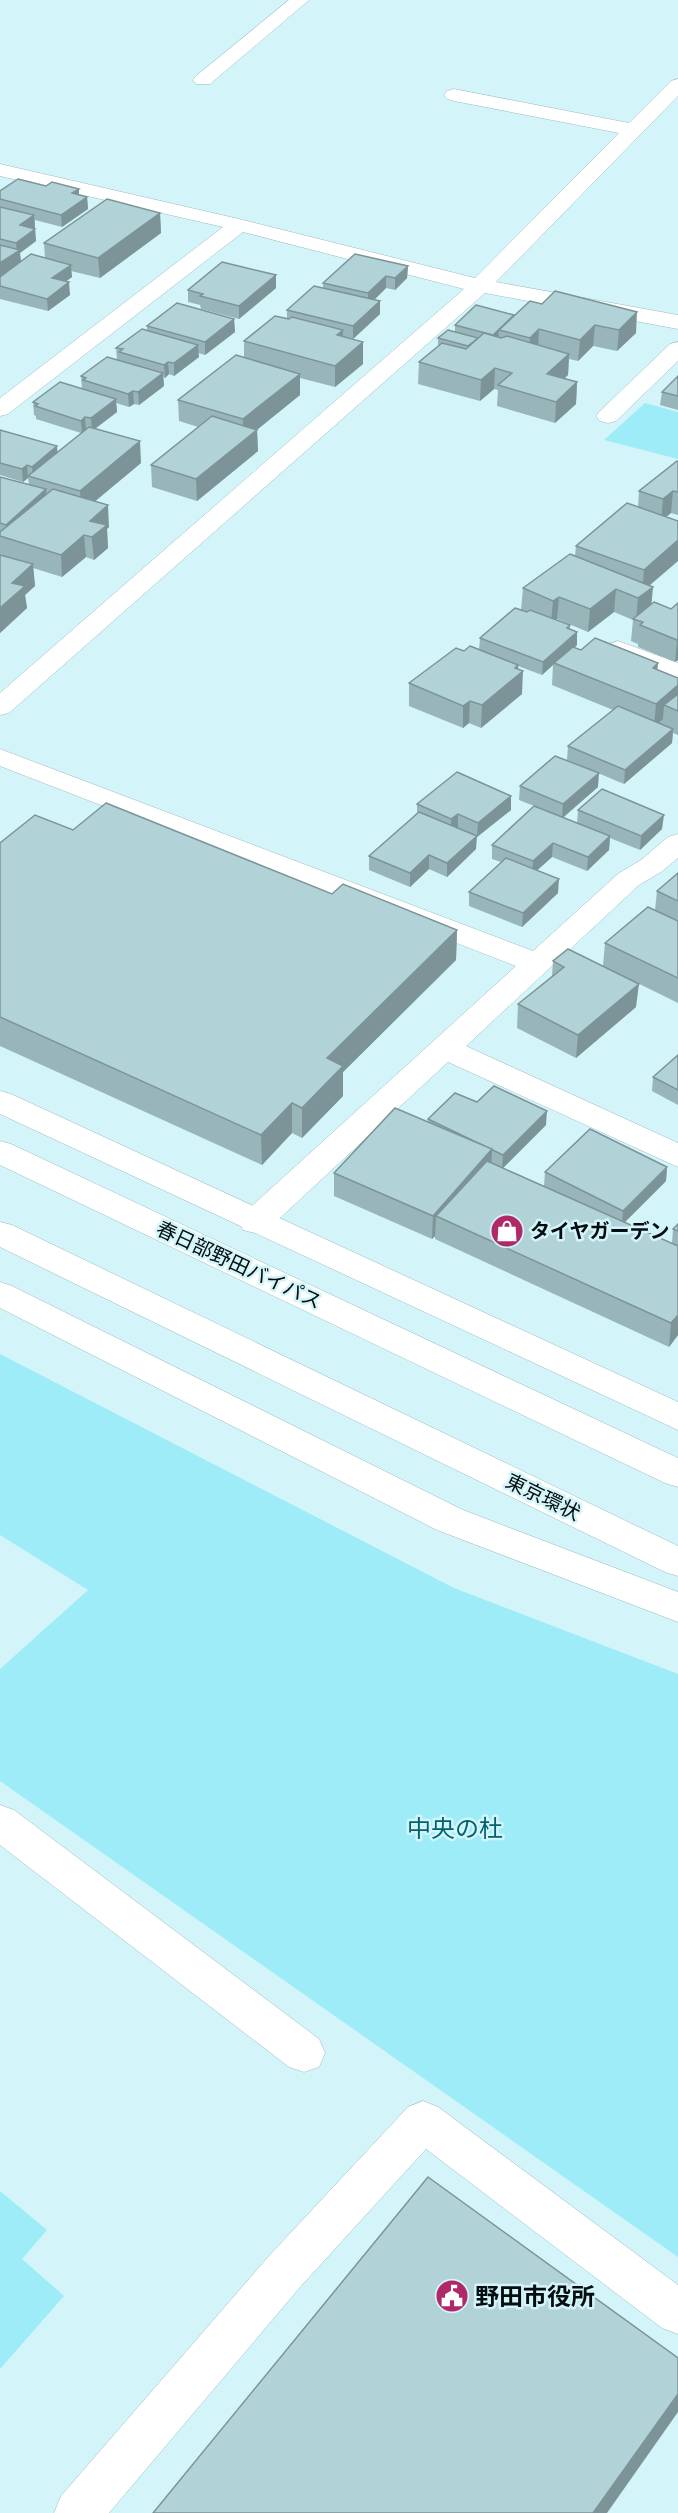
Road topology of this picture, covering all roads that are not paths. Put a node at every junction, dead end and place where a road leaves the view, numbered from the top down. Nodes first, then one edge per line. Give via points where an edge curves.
1 (300, 0) edge
2 (203, 80) dead end
3 (678, 85) edge
4 (454, 95) dead end
5 (633, 130) junction
6 (4, 174) edge
7 (239, 225) junction
8 (480, 286) junction
9 (678, 322) edge
10 (678, 349) edge
11 (0, 409) edge
12 (608, 416) dead end
13 (618, 649) edge
14 (678, 672) edge
15 (0, 707) edge
16 (0, 758) edge
17 (678, 843) edge
18 (536, 963) junction
19 (444, 1048) junction
20 (0, 1101) edge
21 (0, 1152) edge
22 (678, 1156) edge
23 (255, 1222) junction
24 (0, 1233) edge
25 (0, 1294) edge
26 (678, 1417) edge
27 (678, 1473) edge
28 (678, 1562) edge
29 (678, 1607) edge
30 (0, 1822) edge
31 (304, 2053) dead end
32 (678, 2312) edge
33 (78, 2513) edge

1 - 2 main road
3 - 5 main road
4 - 5 main road
5 - 8 main road
6 - 7 main road
7 - 8 main road
7 - 11 main road
8 - 9 main road
8 - 15 main road
10 - 12 main road
13 - 14 main road
16 - 18 main road
17 - 18 main road via 629,879
18 - 19 main road
19 - 22 main road
19 - 23 main road
20 - 23 main road
21 - 27 main road, 春日部野田バイパス
23 - 26 main road
24 - 28 main road, 東京環状
25 - 29 main road via 450,1520
30 - 31 main road
32 - 33 main road via 423,2121 285,2271

